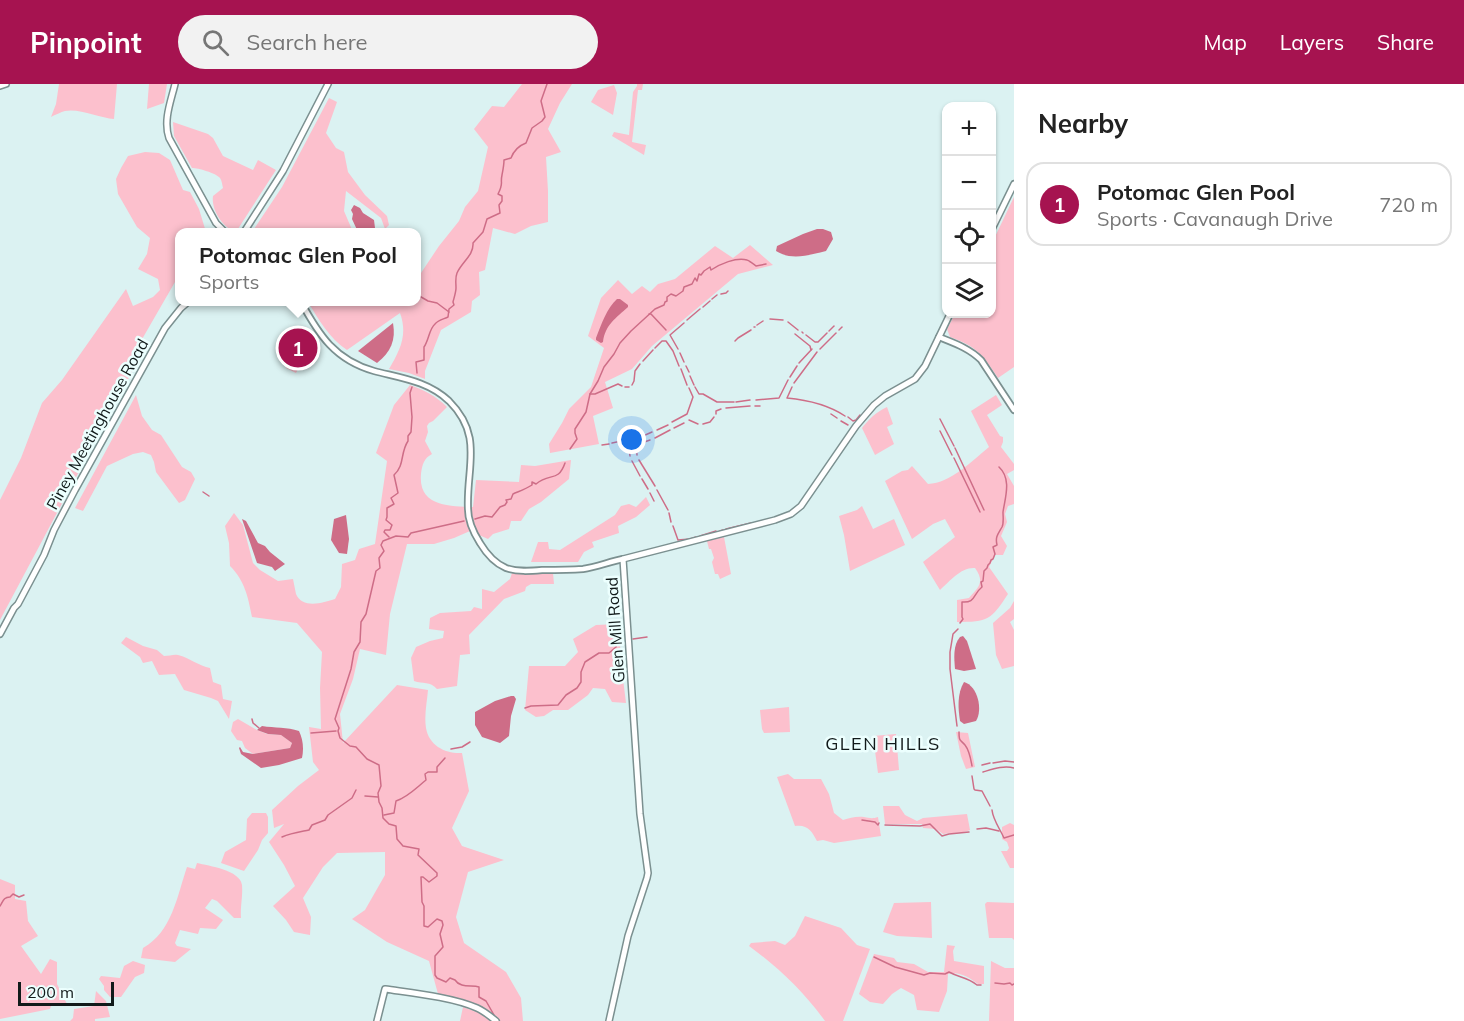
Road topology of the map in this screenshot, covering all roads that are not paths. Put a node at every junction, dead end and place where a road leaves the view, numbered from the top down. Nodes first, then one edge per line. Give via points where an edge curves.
1 (6, 84) edge
2 (175, 84) edge
3 (328, 84) edge
4 (0, 86) edge
5 (1014, 184) edge
6 (996, 221) edge
7 (221, 228) edge
8 (247, 228) edge
9 (184, 306) edge
10 (188, 306) edge
11 (303, 306) edge
12 (174, 317) junction
13 (948, 318) edge
14 (939, 337) junction
15 (1014, 410) edge
16 (623, 559) junction
17 (0, 634) edge
18 (377, 1021) edge
19 (496, 1021) edge
20 (609, 1021) edge

1 - 4 main road
2 - 7 main road via 167,132
3 - 8 main road via 283,171
5 - 6 main road
9 - 12 main road, Piney Meetinghouse Road
10 - 12 main road, Piney Meetinghouse Road
11 - 16 street via 337,353 363,367 429,387 447,399 460,415 472,448 468,516 475,535 493,560 506,568 526,571 576,569
12 - 17 main road, Piney Meetinghouse Road via 75,490
13 - 14 main road, Glen Mill Road
14 - 15 street via 976,355
14 - 16 main road, Glen Mill Road via 915,379 874,405 794,512
16 - 20 main road, Glen Mill Road via 640,814 648,873 628,936
18 - 19 main road via 385,989 464,1003

